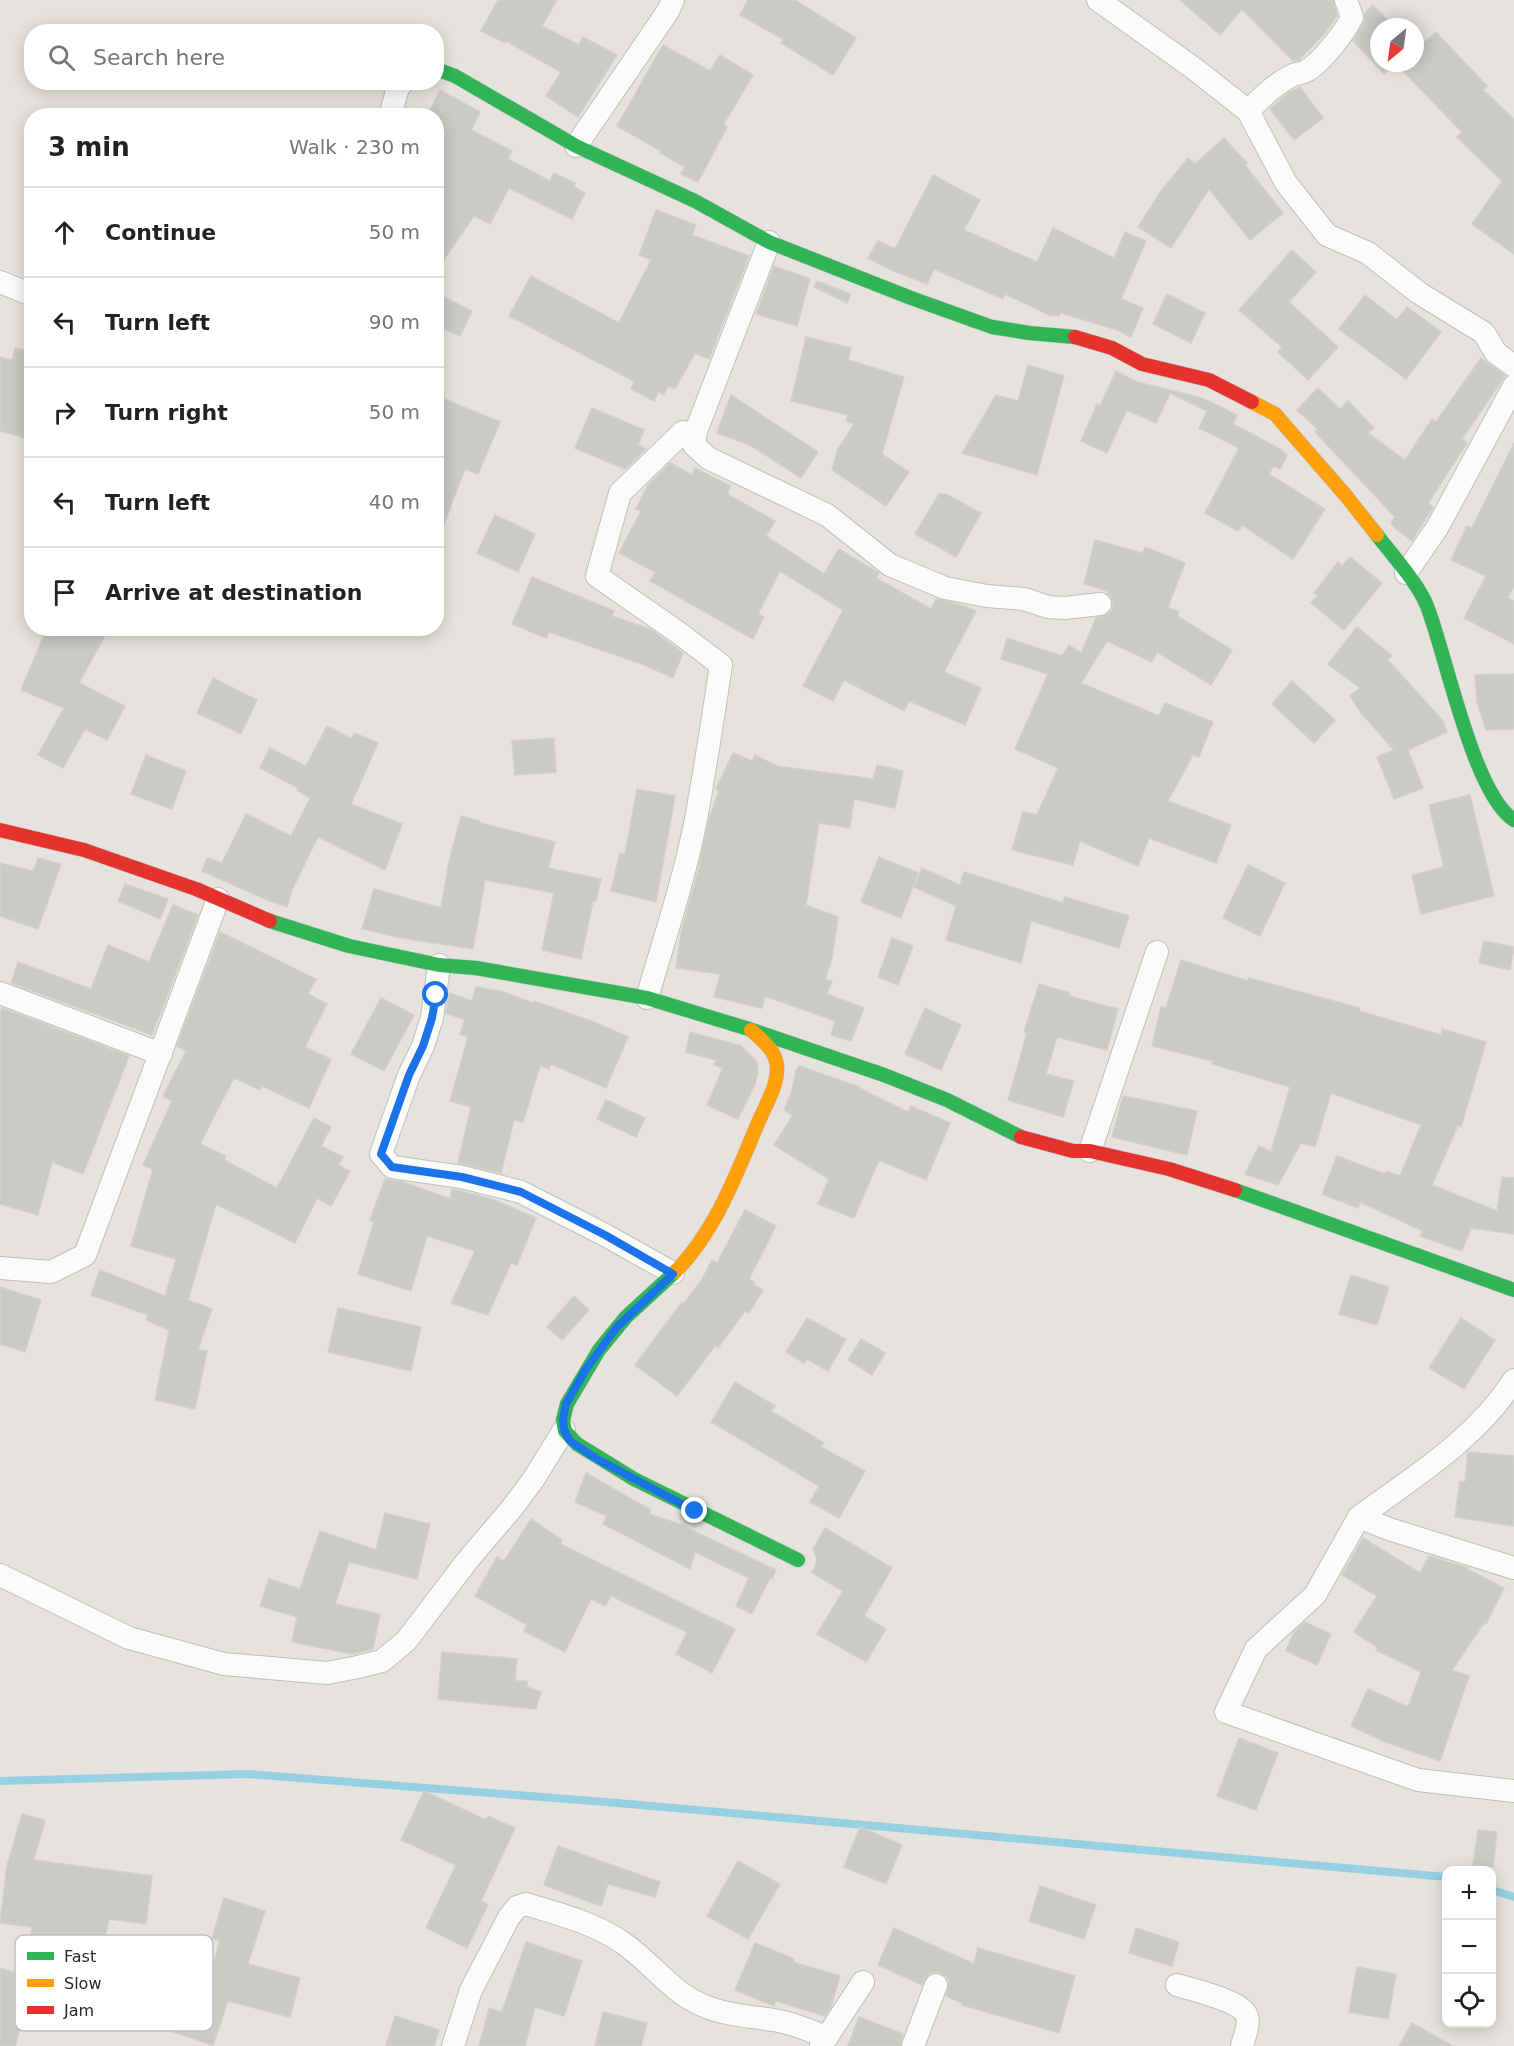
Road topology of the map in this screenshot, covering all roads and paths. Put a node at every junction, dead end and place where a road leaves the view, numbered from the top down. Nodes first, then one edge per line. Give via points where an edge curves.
1 (672, 0) edge
2 (1098, 0) edge
3 (1346, 0) edge
4 (444, 72) edge
5 (398, 90) edge
6 (392, 108) edge
7 (1248, 111) junction
8 (576, 146) junction
9 (769, 242) junction
10 (0, 282) edge
11 (24, 292) edge
12 (1514, 366) edge
13 (1514, 386) edge
14 (683, 432) dead end
15 (1406, 573) junction
16 (1100, 604) dead end
17 (1514, 820) edge
18 (0, 830) edge
19 (218, 899) junction
20 (1157, 952) dead end
21 (439, 965) junction
22 (0, 993) edge
23 (647, 998) junction
24 (750, 1029) junction
25 (161, 1054) junction
26 (1090, 1151) junction
27 (0, 1268) edge
28 (673, 1274) junction
29 (1514, 1290) edge
30 (1514, 1380) edge
31 (564, 1430) junction
32 (1359, 1517) junction
33 (798, 1560) dead end
34 (1514, 1568) edge
35 (0, 1575) edge
36 (1514, 1791) edge
37 (863, 1982) dead end
38 (936, 1985) dead end
39 (1176, 1985) dead end
40 (824, 2042) edge
41 (453, 2046) edge
42 (913, 2046) edge
43 (1242, 2046) edge

1 - 8 street
2 - 7 street
3 - 7 street via 1352,17 1333,45 1305,72 1276,86
4 - 8 street
5 - 6 street
7 - 12 street via 1286,183 1327,236 1368,253 1419,293 1484,333 1496,353
8 - 9 street via 695,201
9 - 15 street via 992,327 1069,335 1112,348 1142,364 1209,380 1248,399 1275,414
9 - 16 street via 694,445 708,458 827,515 890,566 945,588 1057,608
10 - 11 street
13 - 15 street via 1437,528
14 - 23 street via 620,493 597,576 721,665 694,826
15 - 17 street via 1426,604 1473,753 1491,793
18 - 19 street via 84,849
19 - 21 street via 263,919 350,946
19 - 25 street
20 - 26 street
21 - 23 street
21 - 28 street via 432,1018 381,1154 392,1167 462,1177 521,1192
22 - 25 street
23 - 24 street
24 - 26 street via 885,1075 947,1100 1026,1140
24 - 28 street via 770,1047 777,1060 775,1084 700,1242
25 - 27 street via 85,1255 51,1272
26 - 29 street via 1168,1169 1263,1199
28 - 31 street via 616,1328 586,1369 566,1404
30 - 32 street via 1475,1429
31 - 33 street via 570,1441 597,1459
31 - 35 street via 512,1508 406,1641 382,1661 327,1673 224,1664 129,1638
32 - 34 street
32 - 36 street via 1315,1595 1256,1649 1226,1712 1418,1779
37 - 40 street
38 - 42 street
39 - 43 street via 1237,2006 1247,2014
40 - 41 street via 802,2027 702,2005 685,1996 622,1942 598,1928 526,1904 508,1917 471,1990

